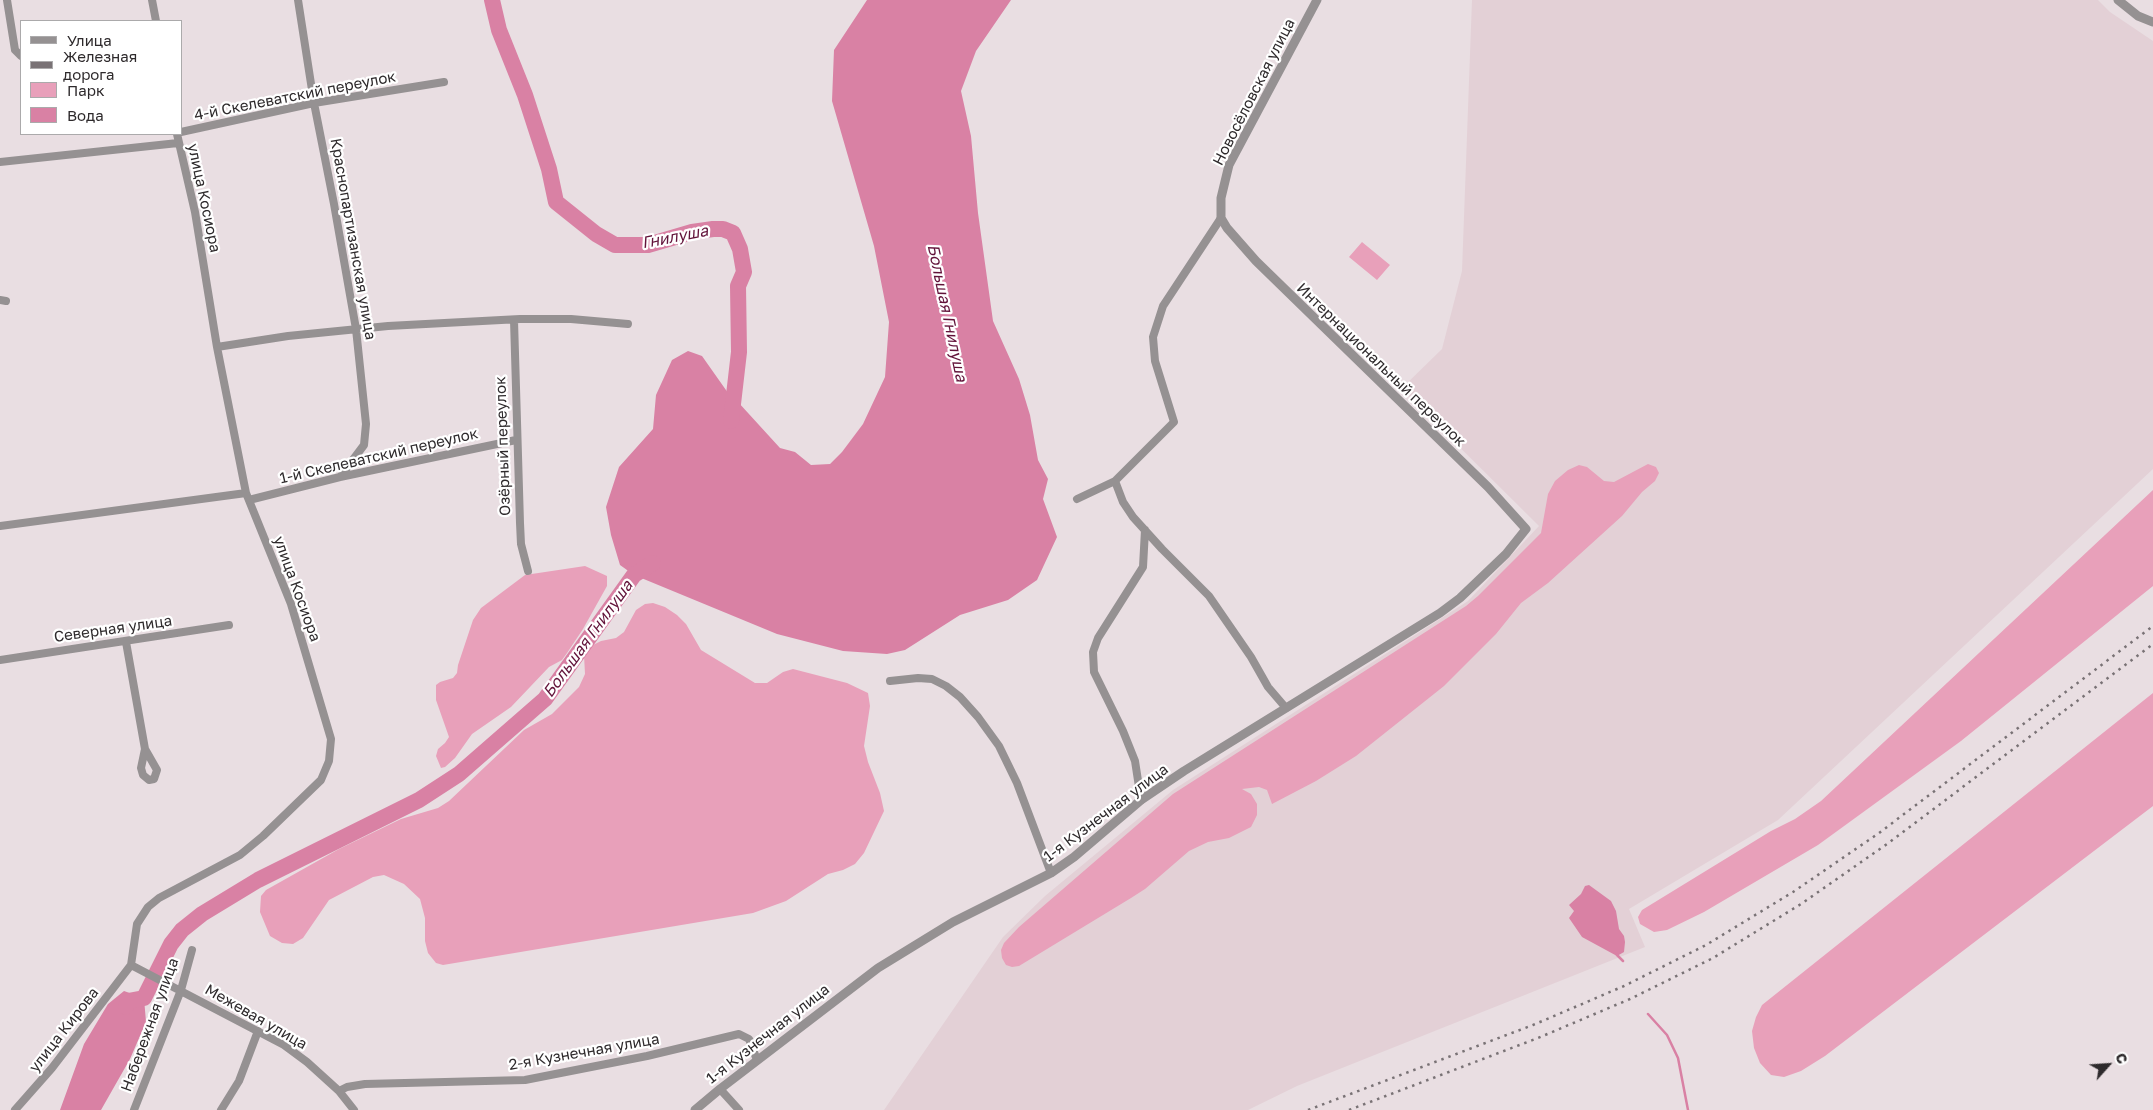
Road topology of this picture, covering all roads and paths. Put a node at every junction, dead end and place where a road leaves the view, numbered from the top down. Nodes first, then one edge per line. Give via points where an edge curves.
1 (7, 0) edge
2 (152, 0) edge
3 (298, 0) edge
4 (1317, 0) edge
5 (2118, 0) edge
6 (156, 20) edge
7 (2153, 22) edge
8 (16, 39) edge
9 (20, 55) edge
10 (444, 82) dead end
11 (314, 103) junction
12 (182, 132) edge
13 (176, 135) edge
14 (178, 143) junction
15 (0, 162) edge
16 (1221, 218) junction
17 (514, 320) junction
18 (628, 324) dead end
19 (356, 328) junction
20 (217, 347) junction
21 (516, 440) junction
22 (340, 477) junction
23 (1115, 481) junction
24 (248, 496) junction
25 (1077, 499) dead end
26 (0, 526) edge
27 (1526, 529) joint
28 (1145, 530) junction
29 (528, 570) dead end
30 (229, 625) dead end
31 (126, 642) junction
32 (0, 660) edge
33 (890, 681) dead end
34 (1286, 708) junction
35 (144, 748) dead end
36 (1141, 800) junction
37 (1051, 872) junction
38 (192, 950) dead end
39 (131, 965) junction
40 (181, 990) junction
41 (258, 1031) junction
42 (757, 1060) junction
43 (720, 1089) junction
44 (339, 1091) junction
45 (15, 1110) edge
46 (134, 1110) edge
47 (221, 1110) edge
48 (354, 1110) edge
49 (695, 1110) edge
50 (739, 1110) edge

1 - 8 street
2 - 6 street
3 - 11 street, Краснопартизанская улица
4 - 16 street, Новосёловская улица via 1229,165 1220,198
5 - 7 street via 2138,16
8 - 9 street via 15,50
10 - 11 street, 4-й Скелеватский переулок
11 - 12 street, 4-й Скелеватский переулок
11 - 19 street, Краснопартизанская улица
13 - 14 street, улица Косиора
14 - 15 street
14 - 20 street, улица Косиора via 196,212
16 - 23 street via 1163,306 1153,337 1155,361 1174,422
16 - 27 street, Интернациональный переулок via 1256,261 1488,487
17 - 18 street via 571,319
17 - 19 street
17 - 21 street, Озёрный переулок
19 - 20 street
19 - 22 street, Краснопартизанская улица via 366,436 359,452
20 - 24 street, улица Косиора
21 - 22 street, 1-й Скелеватский переулок
21 - 29 street, Озёрный переулок via 521,544
22 - 24 street, 1-й Скелеватский переулок
23 - 25 street
23 - 28 street via 1123,502
24 - 26 street, 1-й Скелеватский переулок
24 - 39 street, улица Косиора via 291,604 331,739 329,761 321,780 263,836 240,854 148,907 137,924
27 - 34 street, 1-я Кузнечная улица via 1506,554 1460,598
28 - 34 street via 1209,596 1268,687
28 - 36 street via 1142,567 1098,638 1093,652 1094,672 1135,761
30 - 31 street, Северная улица
31 - 32 street, Северная улица
31 - 35 street
33 - 37 street via 932,679 946,686 978,717 999,746 1017,783
34 - 36 street, 1-я Кузнечная улица
36 - 37 street, 1-я Кузнечная улица via 1074,857
37 - 42 street, 1-я Кузнечная улица via 917,943 843,993
38 - 40 street, Набережная улица
39 - 40 street, Межевая улица
39 - 45 street, улица Кирова via 52,1068
40 - 41 street, Межевая улица
40 - 46 street, Набережная улица
41 - 44 street, Межевая улица via 284,1045
41 - 47 street via 239,1081
42 - 43 street, 1-я Кузнечная улица
42 - 44 street, 2-я Кузнечная улица via 749,1039 739,1034 525,1080 365,1084
43 - 49 street, 1-я Кузнечная улица
43 - 50 street
44 - 48 street, Межевая улица

